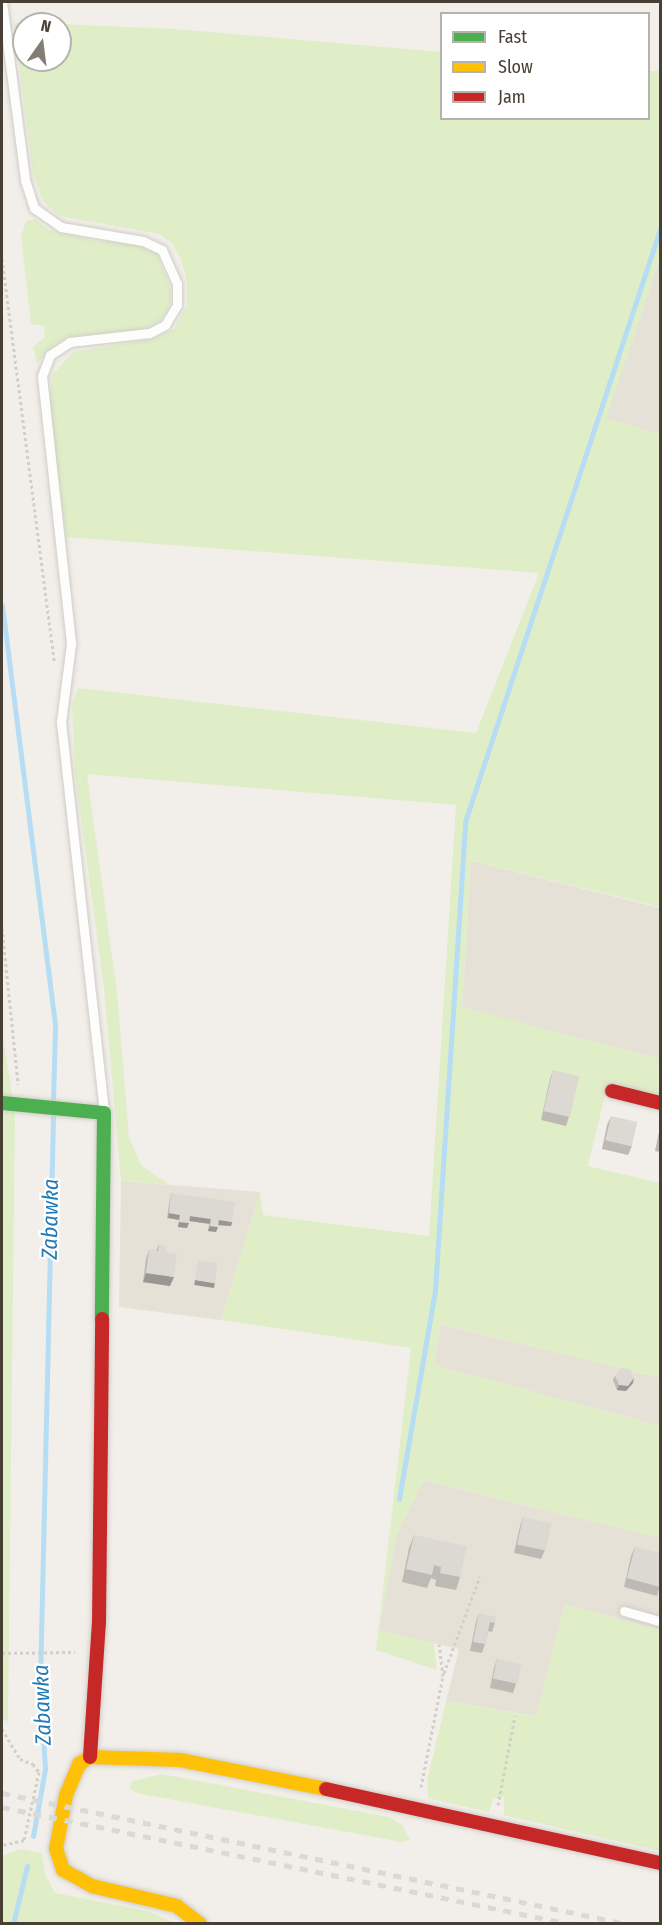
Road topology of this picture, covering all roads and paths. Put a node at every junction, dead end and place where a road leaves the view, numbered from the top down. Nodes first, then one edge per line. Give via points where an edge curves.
1 (2, 2) edge
2 (2, 259) edge
3 (55, 667) dead end
4 (2, 928) edge
5 (612, 1091) dead end
6 (2, 1103) edge
7 (660, 1103) edge
8 (20, 1105) junction
9 (104, 1113) junction
10 (480, 1576) dead end
11 (624, 1611) dead end
12 (660, 1621) edge
13 (439, 1644) dead end
14 (59, 1651) dead end
15 (2, 1653) edge
16 (443, 1676) junction
17 (515, 1716) dead end
18 (2, 1729) edge
19 (90, 1757) junction
20 (417, 1807) junction
21 (494, 1824) junction
22 (2, 1845) edge
23 (660, 1863) edge
24 (200, 1923) edge

1 - 9 lane via 25,180 34,208 61,227 143,241 162,250 177,284 177,305 165,325 149,333 70,342 50,355 42,376 71,644 61,722
2 - 3 path
4 - 8 path
5 - 7 street
6 - 8 street
8 - 9 street
9 - 19 street via 99,1623
10 - 16 path
11 - 12 lane
13 - 16 path
14 - 15 path
16 - 20 path
17 - 21 path
18 - 22 path via 20,1759 33,1764 39,1772 24,1840
19 - 20 street via 180,1760
19 - 24 street via 72,1775 66,1795 56,1848 63,1870 92,1886 177,1906
20 - 21 street
21 - 23 street

